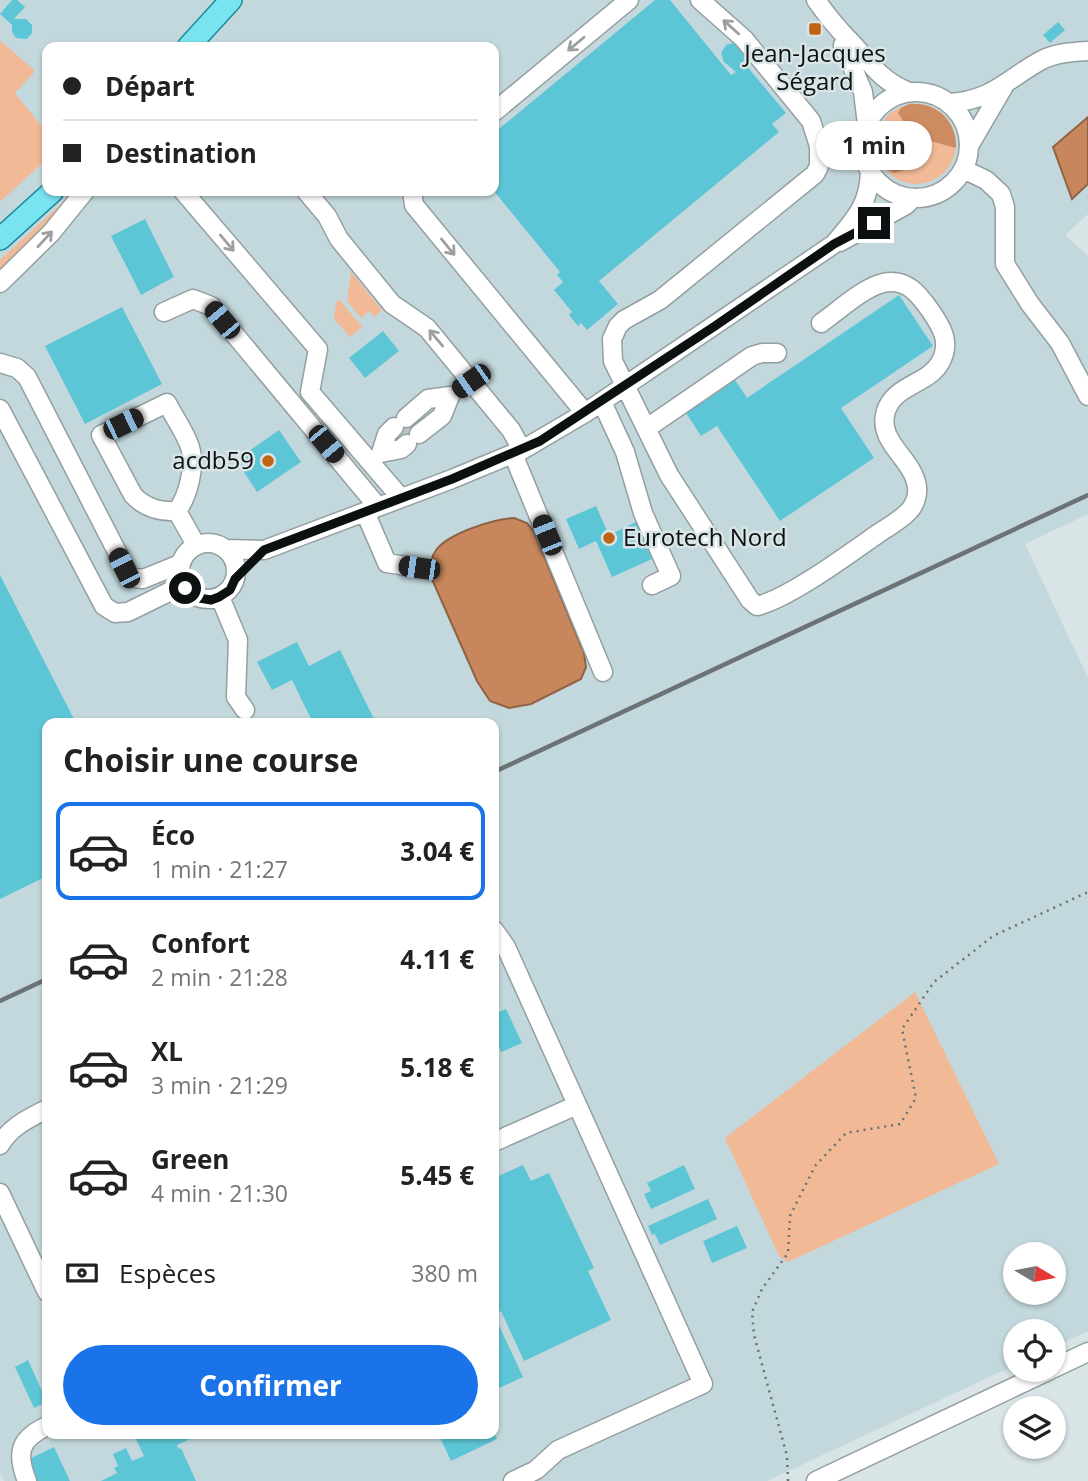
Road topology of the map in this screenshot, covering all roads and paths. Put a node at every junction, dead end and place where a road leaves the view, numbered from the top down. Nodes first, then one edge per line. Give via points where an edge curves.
1 (231, 0) edge
2 (629, 0) edge
3 (700, 0) edge
4 (816, 0) edge
5 (839, 32) junction
6 (193, 42) edge
7 (1088, 51) edge
8 (1004, 86) junction
9 (909, 93) junction
10 (948, 103) junction
11 (499, 108) edge
12 (867, 124) junction
13 (969, 146) junction
14 (962, 169) junction
15 (870, 171) junction
16 (47, 196) edge
17 (81, 196) edge
18 (187, 196) edge
19 (310, 196) edge
20 (413, 196) edge
21 (913, 198) junction
22 (0, 239) edge
23 (834, 244) junction
24 (0, 282) edge
25 (164, 313) dead end
26 (821, 323) dead end
27 (777, 353) dead end
28 (0, 363) edge
29 (471, 381) junction
30 (626, 386) junction
31 (1088, 396) edge
32 (601, 402) junction
33 (0, 409) edge
34 (585, 413) junction
35 (647, 428) junction
36 (518, 452) junction
37 (375, 458) junction
38 (401, 498) junction
39 (372, 509) junction
40 (177, 511) junction
41 (197, 545) junction
42 (225, 549) junction
43 (264, 550) junction
44 (180, 564) junction
45 (419, 568) dead end
46 (235, 579) junction
47 (183, 585) junction
48 (652, 585) dead end
49 (219, 597) junction
50 (603, 672) dead end
51 (245, 710) dead end
52 (1088, 891) edge
53 (499, 937) edge
54 (577, 1105) junction
55 (42, 1111) edge
56 (499, 1140) edge
57 (0, 1145) edge
58 (0, 1193) edge
59 (42, 1281) edge
60 (1088, 1352) edge
61 (1066, 1362) edge
62 (1025, 1382) edge
63 (42, 1428) edge
64 (539, 1476) edge
65 (27, 1481) edge
66 (513, 1481) edge
67 (788, 1481) edge
68 (817, 1481) edge

1 - 6 main road
2 -> 11 street
30 -> 3 street via 612,361 612,339 618,326 660,300 818,170 819,146 811,121 759,56
4 - 5 street
5 - 9 street via 880,76
5 - 12 street via 863,92
7 - 8 street via 1042,60
8 - 10 street via 972,100
8 - 13 street
9 - 10 street via 929,94
9 - 12 street via 884,103
10 - 13 street via 963,122
12 - 15 street via 863,148
13 - 14 street
14 - 21 street via 947,188
14 - 31 street via 986,180 1001,194 1005,264 1060,343
15 - 21 street via 888,190
15 - 23 street via 864,207
16 - 22 main road
24 -> 17 street via 51,233
18 -> 37 street via 318,349 310,392
29 -> 19 street via 427,328 393,304
20 -> 34 street via 414,205
21 - 23 street
23 - 30 street
25 - 39 street via 193,299 211,306
26 - 35 street via 872,288 895,282 916,291 943,329 946,344 937,367 894,398 884,417 886,433 916,480 913,506 814,577 764,604 752,603 669,475
27 - 35 street via 752,356
28 - 44 street via 27,377 130,577 143,579
29 - 36 street via 511,430
29 - 37 street via 407,431 401,449
30 - 32 street
30 - 35 street
32 - 34 street
32 - 48 street via 625,452 643,513 671,576
33 - 47 street via 104,606 115,614 128,612
34 - 36 street
36 - 38 street
36 - 50 street
37 - 38 street
38 - 39 street
39 - 43 street
39 - 45 street via 387,564
40 - 40 street via 186,494 190,447 167,402 101,435 140,503
40 - 41 street
41 - 42 street via 213,543
41 - 44 street
42 - 43 street
42 - 46 street via 235,562
43 - 46 street
44 - 47 street
46 - 49 street via 230,590
47 - 49 street via 199,598
49 - 51 street via 238,639 236,697
52 - 67 path via 993,936 934,982 902,1029 916,1098 900,1124 846,1133 815,1166 790,1216 788,1253 752,1312 787,1456
53 - 54 street
54 - 56 street
54 - 64 street via 703,1384 558,1450
55 - 57 street via 22,1121
58 - 59 street
60 - 61 street
62 - 68 street
63 - 65 street via 21,1450 20,1464
64 - 66 street

